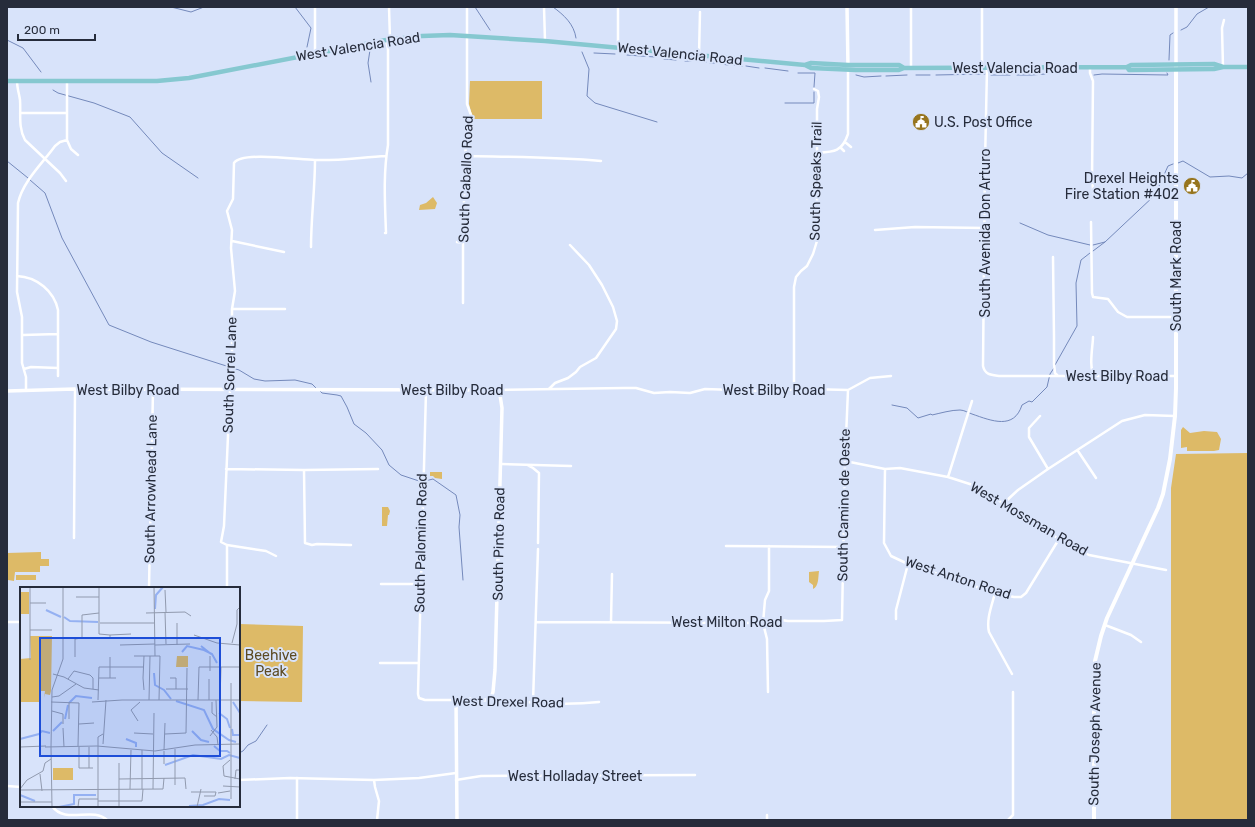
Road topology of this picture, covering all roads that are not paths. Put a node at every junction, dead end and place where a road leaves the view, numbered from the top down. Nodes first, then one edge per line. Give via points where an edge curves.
1 (314, 7) edge
2 (389, 7) edge
3 (467, 7) edge
4 (544, 7) edge
5 (618, 7) edge
6 (847, 7) edge
7 (911, 7) edge
8 (982, 7) edge
9 (1176, 7) edge
10 (700, 12) dead end
11 (1224, 20) dead end
12 (468, 35) junction
13 (388, 39) junction
14 (545, 41) junction
15 (618, 48) junction
16 (315, 53) junction
17 (699, 56) junction
18 (848, 67) junction
19 (1176, 67) junction
20 (1223, 67) junction
21 (1248, 67) edge
22 (911, 68) junction
23 (982, 68) junction
24 (988, 68) junction
25 (1090, 68) junction
26 (7, 81) edge
27 (17, 81) junction
28 (67, 81) junction
29 (814, 89) dead end
30 (20, 114) junction
31 (67, 114) junction
32 (67, 140) junction
33 (845, 142) junction
34 (851, 147) dead end
35 (841, 148) junction
36 (844, 151) dead end
37 (817, 153) junction
38 (78, 155) dead end
39 (386, 156) junction
40 (466, 156) junction
41 (45, 160) junction
42 (315, 160) junction
43 (601, 161) dead end
44 (66, 181) dead end
45 (1094, 197) dead end
46 (1091, 222) dead end
47 (985, 228) junction
48 (875, 230) dead end
49 (385, 233) dead end
50 (232, 241) junction
51 (457, 242) dead end
52 (463, 243) junction
53 (570, 245) dead end
54 (311, 247) dead end
55 (284, 252) dead end
56 (1053, 257) dead end
57 (17, 276) junction
58 (463, 303) dead end
59 (232, 309) junction
60 (285, 309) dead end
61 (1176, 317) junction
62 (58, 334) junction
63 (23, 335) junction
64 (1093, 337) dead end
65 (58, 368) junction
66 (24, 369) junction
67 (987, 374) joint
68 (58, 376) dead end
69 (891, 376) dead end
70 (1059, 376) junction
71 (1095, 376) junction
72 (1176, 376) junction
73 (794, 389) junction
74 (26, 390) junction
75 (75, 390) junction
76 (153, 390) junction
77 (230, 390) junction
78 (426, 390) junction
79 (497, 390) junction
80 (548, 390) junction
81 (848, 390) junction
82 (7, 391) edge
83 (972, 401) dead end
84 (1040, 416) dead end
85 (1175, 416) junction
86 (1078, 451) junction
87 (845, 461) junction
88 (501, 464) junction
89 (527, 465) junction
90 (571, 466) dead end
91 (226, 469) junction
92 (378, 469) dead end
93 (885, 469) junction
94 (1048, 469) junction
95 (304, 470) junction
96 (948, 477) junction
97 (1096, 478) dead end
98 (1004, 503) junction
99 (74, 538) dead end
100 (1059, 539) junction
101 (538, 542) dead end
102 (226, 545) junction
103 (351, 545) dead end
104 (726, 546) dead end
105 (769, 546) junction
106 (843, 547) junction
107 (538, 549) dead end
108 (276, 556) dead end
109 (908, 564) junction
110 (1132, 564) junction
111 (1166, 570) dead end
112 (612, 574) dead end
113 (382, 584) dead end
114 (420, 584) junction
115 (149, 587) edge
116 (227, 587) edge
117 (995, 593) junction
118 (842, 620) joint
119 (896, 620) dead end
120 (7, 622) edge
121 (20, 622) edge
122 (536, 622) junction
123 (611, 622) junction
124 (763, 623) junction
125 (1104, 625) junction
126 (1141, 642) dead end
127 (380, 663) dead end
128 (419, 663) junction
129 (1012, 674) dead end
130 (768, 692) dead end
131 (1013, 692) dead end
132 (418, 696) joint
133 (491, 698) junction
134 (456, 700) junction
135 (533, 702) junction
136 (599, 702) dead end
137 (456, 773) junction
138 (695, 775) dead end
139 (296, 778) junction
140 (240, 780) edge
141 (374, 780) junction
142 (456, 780) junction
143 (7, 786) edge
144 (20, 787) edge
145 (52, 807) edge
146 (767, 815) dead end
147 (107, 820) edge
148 (297, 820) edge
149 (377, 820) edge
150 (457, 820) edge
151 (767, 820) edge
152 (1008, 820) edge
153 (1094, 820) edge

1 - 16 street
2 - 13 street
3 - 12 street, South Caballo Road
4 - 14 street
5 - 15 street
6 - 18 street
7 - 22 street
8 - 23 street
9 - 19 street, South Mark Road
10 - 17 street
11 - 20 street
12 - 13 main road, West Valencia Road
12 - 14 main road, West Valencia Road
12 - 40 street, South Caballo Road via 467,104 471,115 466,136
13 - 16 main road, West Valencia Road
13 - 39 street
14 - 15 main road, West Valencia Road
15 - 17 main road, West Valencia Road
16 - 28 main road, West Valencia Road via 189,78 157,81
17 - 18 main road, West Valencia Road
18 - 22 main road, West Valencia Road via 899,65
18 - 33 street via 848,134
19 - 20 main road, West Valencia Road
19 - 25 main road, West Valencia Road via 1131,65
19 - 61 main road, South Mark Road
20 - 21 main road, West Valencia Road
22 - 23 main road, West Valencia Road
23 - 24 main road, West Valencia Road
24 - 25 main road, West Valencia Road
24 - 47 street, South Avenida Don Arturo
25 - 45 street via 1093,81
26 - 27 main road, West Valencia Road
27 - 28 main road, West Valencia Road
27 - 30 street
28 - 31 street
29 - 37 street, South Speaks Trail via 819,97
30 - 31 street
30 - 41 street via 20,129 24,140
31 - 32 street
32 - 38 street via 71,149
32 - 41 street via 55,146
33 - 34 street
33 - 35 street
35 - 36 street
35 - 37 street via 834,152
37 - 73 street, South Speaks Trail via 817,241 814,254 796,277 794,287
39 - 42 street
39 - 49 street
40 - 43 street via 547,156
40 - 52 street, South Caballo Road
41 - 44 street
41 - 57 street via 20,193
42 - 50 street, South Sorrel Lane via 276,157 244,158 235,161 232,199 227,211 232,225
42 - 54 street
46 - 61 street via 1093,297 1108,299 1118,312 1127,317
47 - 48 street via 915,227
47 - 67 street, South Avenida Don Arturo via 984,366
50 - 55 street
50 - 59 street, South Sorrel Lane via 235,291
51 - 52 street
52 - 58 street, South Caballo Road
53 - 80 street via 589,265 602,285 613,307 617,321 616,329 596,358
56 - 70 street, West Bilby Road via 1054,364 1055,373
57 - 62 street via 40,283 56,302
57 - 63 street
59 - 60 street
59 - 77 street, South Sorrel Lane
61 - 72 main road, South Mark Road
62 - 63 street
62 - 65 street
63 - 66 street
64 - 71 street via 1091,368
65 - 66 street
65 - 68 street
66 - 74 street
67 - 70 street, West Bilby Road
69 - 81 street via 870,378
70 - 71 street, West Bilby Road
71 - 72 street, West Bilby Road
72 - 85 main road, South Joseph Avenue
73 - 80 street, West Bilby Road via 705,389 686,393 654,393 636,388 597,387
73 - 81 street, West Bilby Road
74 - 75 street, West Bilby Road
74 - 82 street, West Bilby Road
75 - 76 street, West Bilby Road
75 - 99 street
76 - 77 street, West Bilby Road
76 - 115 street, South Arrowhead Lane
77 - 78 street, West Bilby Road
77 - 91 street, South Sorrel Lane
78 - 79 street, West Bilby Road
78 - 114 street, South Palomino Road
79 - 80 street, West Bilby Road
79 - 88 street, South Pinto Road via 502,402
81 - 87 street, South Camino de Oeste
83 - 96 street
84 - 94 street via 1029,428 1028,437
85 - 86 street via 1145,415 1122,422
85 - 110 main road, South Joseph Avenue via 1166,482 1158,508
86 - 94 street
86 - 97 street
87 - 93 street, West Mossman Road
87 - 106 street, South Camino de Oeste
88 - 89 street
88 - 133 street, South Pinto Road via 496,670
89 - 90 street
89 - 101 street via 539,473
91 - 95 street
91 - 102 street, South Sorrel Lane via 221,542
92 - 95 street
93 - 96 street, West Mossman Road via 900,468
93 - 109 street, West Anton Road via 884,543 892,556
94 - 98 street
95 - 103 street via 305,542 312,545
96 - 98 street, West Mossman Road via 976,486
98 - 100 street, West Mossman Road
100 - 110 street, West Mossman Road via 1089,555
100 - 117 street, West Anton Road via 1021,597
102 - 108 street via 266,551
102 - 116 street, South Sorrel Lane
104 - 105 street
105 - 106 street
105 - 124 street via 769,591 765,600
106 - 118 street, South Camino de Oeste
107 - 122 street
109 - 117 street, West Anton Road
109 - 119 street via 896,610
110 - 111 street, West Mossman Road
110 - 125 main road, South Joseph Avenue
112 - 123 street
113 - 114 street
114 - 128 street, South Palomino Road
117 - 129 street via 989,618 989,632
118 - 124 street, West Milton Road via 781,620
120 - 121 street
122 - 123 street, West Milton Road
122 - 135 street
123 - 124 street, West Milton Road
124 - 130 street via 767,638
125 - 126 street via 1131,635
125 - 153 main road, South Joseph Avenue via 1096,655 1094,678
127 - 128 street
128 - 132 street, South Palomino Road
131 - 152 street via 1012,814
132 - 134 street, West Drexel Road via 425,700
133 - 134 street, West Drexel Road
133 - 135 street, West Drexel Road
134 - 137 street
135 - 136 street, West Drexel Road
137 - 141 street
137 - 142 street
138 - 142 street, West Holladay Street via 480,776
139 - 140 street
139 - 141 street
139 - 148 street
141 - 149 street via 379,801
142 - 150 street
143 - 144 street
145 - 147 street via 59,812 98,815
146 - 151 street

